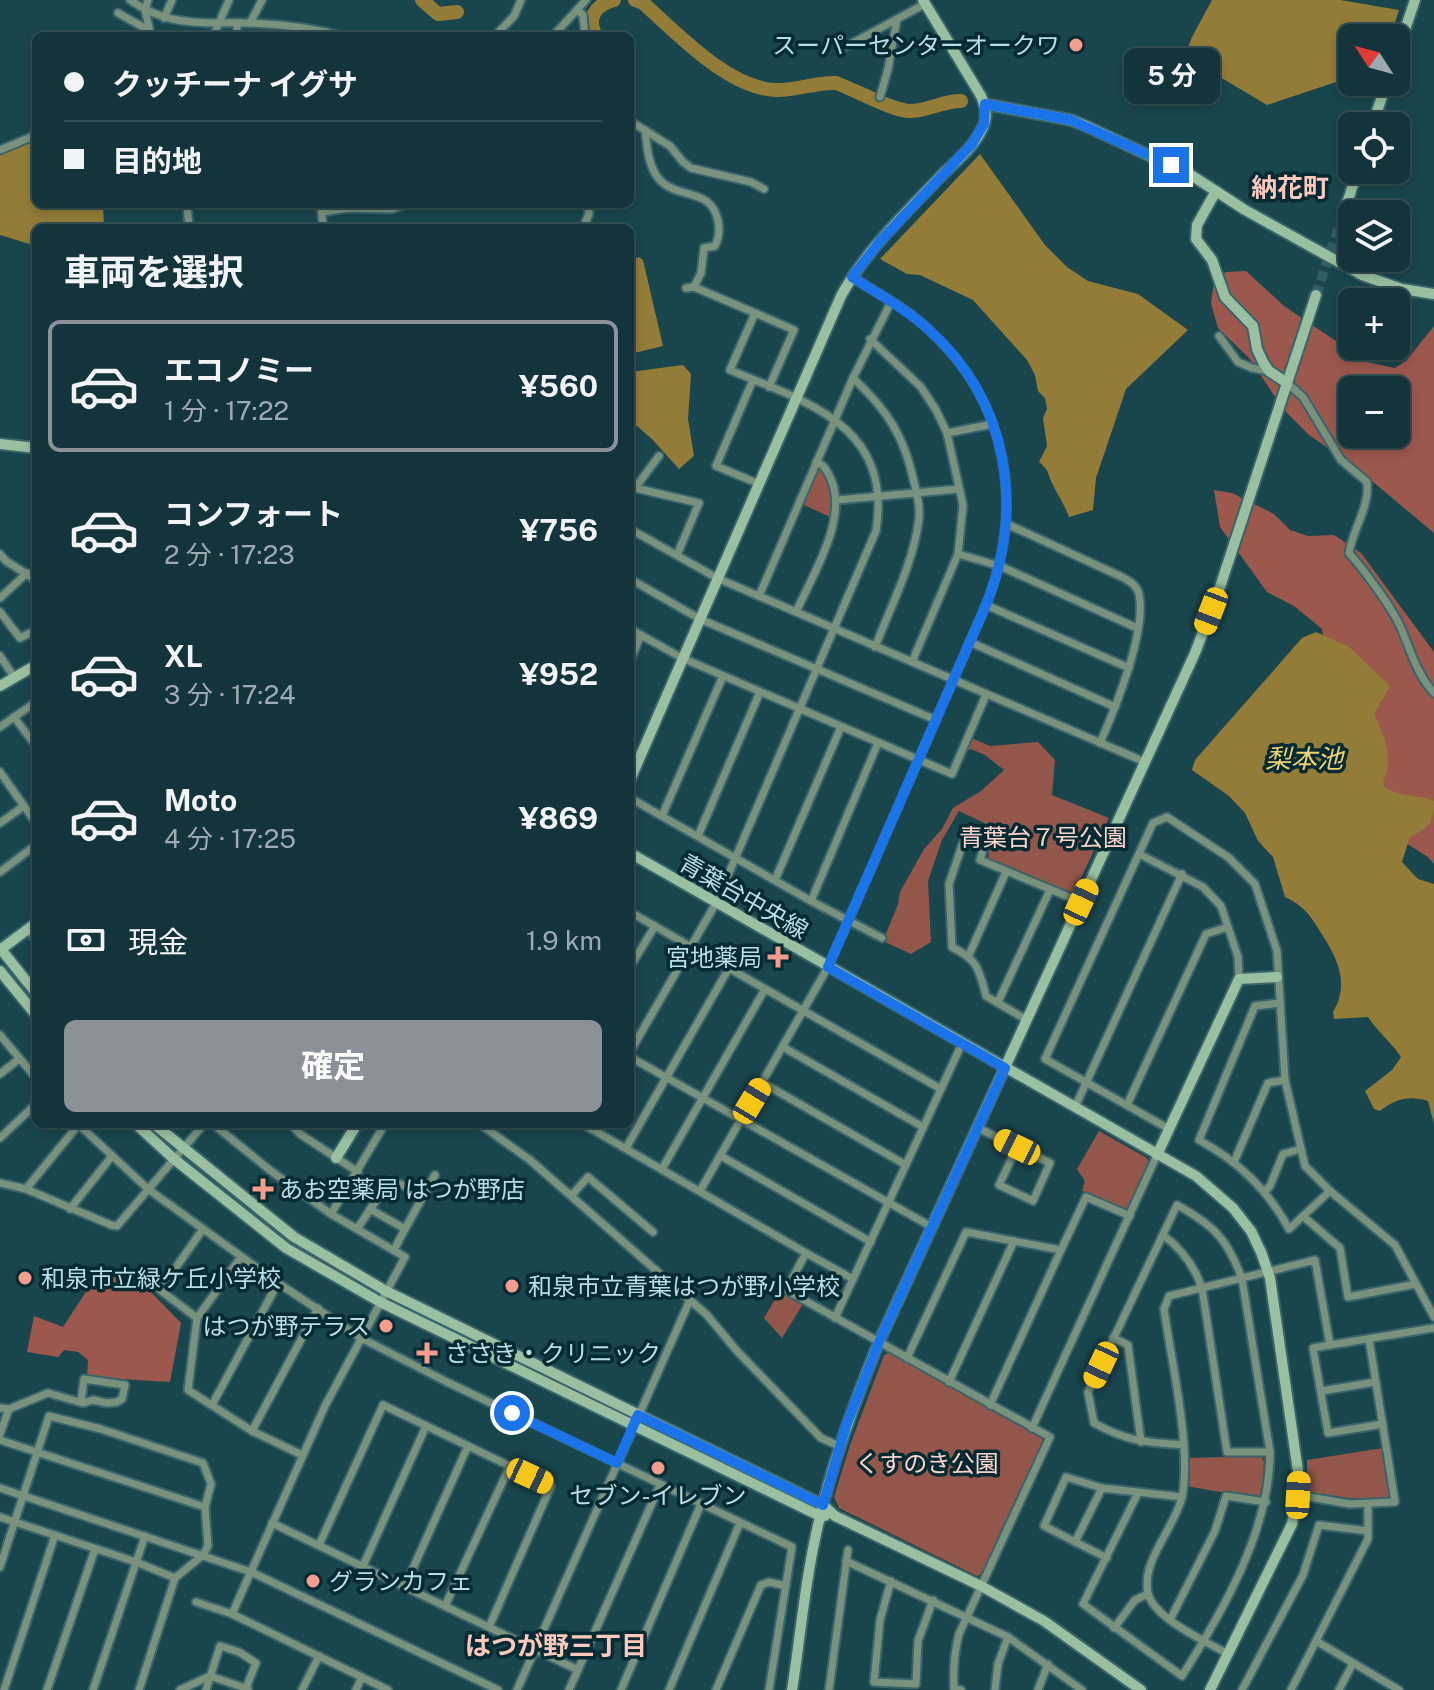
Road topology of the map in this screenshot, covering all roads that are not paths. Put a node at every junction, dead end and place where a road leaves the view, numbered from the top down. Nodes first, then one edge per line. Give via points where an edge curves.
1 (130, 0) edge
2 (148, 0) edge
3 (172, 0) edge
4 (229, 0) edge
5 (262, 0) edge
6 (521, 0) edge
7 (586, 0) edge
8 (1415, 0) edge
9 (924, 2) edge
10 (145, 10) junction
11 (577, 10) junction
12 (118, 13) dead end
13 (164, 18) junction
14 (897, 19) junction
15 (219, 23) junction
16 (237, 23) junction
17 (250, 23) junction
18 (1407, 24) edge
19 (149, 32) edge
20 (151, 32) edge
21 (215, 32) edge
22 (237, 32) edge
23 (311, 32) edge
24 (499, 32) edge
25 (557, 32) edge
26 (585, 32) edge
27 (847, 46) dead end
28 (880, 97) dead end
29 (985, 104) junction
30 (634, 123) edge
31 (645, 130) junction
32 (32, 137) edge
33 (0, 150) edge
34 (764, 189) dead end
35 (1216, 191) junction
36 (322, 208) edge
37 (348, 208) edge
38 (348, 208) edge
39 (395, 208) edge
40 (852, 277) junction
41 (1434, 294) edge
42 (1316, 295) tunnel mouth
43 (891, 302) junction
44 (755, 313) junction
45 (1219, 336) dead end
46 (870, 339) junction
47 (1269, 371) junction
48 (853, 378) junction
49 (753, 380) junction
50 (1287, 383) junction
51 (769, 387) junction
52 (794, 398) junction
53 (835, 419) junction
54 (993, 424) junction
55 (947, 433) junction
56 (0, 444) edge
57 (32, 448) edge
58 (659, 456) dead end
59 (816, 462) junction
60 (757, 483) junction
61 (634, 485) edge
62 (634, 486) edge
63 (959, 489) junction
64 (917, 492) junction
65 (879, 496) junction
66 (837, 500) junction
67 (1007, 524) junction
68 (634, 531) edge
69 (0, 554) edge
70 (958, 554) junction
71 (677, 555) junction
72 (1000, 566) junction
73 (27, 573) junction
74 (32, 577) edge
75 (717, 578) junction
76 (634, 581) edge
77 (759, 596) junction
78 (0, 598) edge
79 (986, 605) junction
80 (0, 612) edge
81 (796, 612) junction
82 (700, 619) junction
83 (1137, 628) junction
84 (835, 629) junction
85 (634, 631) edge
86 (32, 632) edge
87 (641, 635) junction
88 (970, 642) junction
89 (875, 647) junction
90 (634, 652) edge
91 (0, 656) edge
92 (682, 658) junction
93 (912, 662) junction
94 (32, 667) edge
95 (1129, 668) junction
96 (817, 669) junction
97 (723, 676) junction
98 (14, 677) junction
99 (953, 680) junction
100 (0, 686) edge
101 (760, 692) junction
102 (1434, 693) edge
103 (986, 695) junction
104 (32, 705) edge
105 (1115, 707) junction
106 (800, 709) junction
107 (14, 717) junction
108 (936, 720) junction
109 (0, 727) edge
110 (841, 727) junction
111 (32, 741) edge
112 (878, 743) junction
113 (1100, 743) junction
114 (918, 760) junction
115 (1145, 762) junction
116 (634, 771) edge
117 (0, 773) edge
118 (634, 800) edge
119 (24, 806) junction
120 (662, 816) junction
121 (32, 817) edge
122 (0, 823) edge
123 (698, 836) junction
124 (32, 848) edge
125 (1139, 854) junction
126 (634, 855) edge
127 (736, 859) junction
128 (0, 872) edge
129 (1006, 872) junction
130 (1182, 874) junction
131 (775, 880) junction
132 (1050, 890) junction
133 (811, 901) junction
134 (1081, 902) junction
135 (716, 903) junction
136 (634, 914) edge
137 (849, 921) junction
138 (32, 926) edge
139 (655, 926) junction
140 (1228, 927) junction
141 (882, 938) dead end
142 (691, 947) junction
143 (0, 949) edge
144 (969, 955) junction
145 (634, 960) edge
146 (828, 967) junction
147 (729, 968) junction
148 (0, 971) edge
149 (1277, 977) junction
150 (1239, 979) junction
151 (32, 988) edge
152 (765, 989) junction
153 (998, 1002) junction
154 (1279, 1003) junction
155 (32, 1010) edge
156 (804, 1011) junction
157 (1027, 1020) junction
158 (0, 1035) edge
159 (783, 1047) junction
160 (634, 1048) edge
161 (959, 1050) dead end
162 (634, 1057) edge
163 (19, 1059) junction
164 (1005, 1068) junction
165 (0, 1074) edge
166 (32, 1074) edge
167 (666, 1077) junction
168 (1285, 1080) junction
169 (1087, 1082) junction
170 (763, 1083) junction
171 (941, 1089) junction
172 (703, 1098) junction
173 (1127, 1105) junction
174 (1075, 1107) junction
175 (32, 1108) edge
176 (742, 1119) junction
177 (923, 1127) junction
178 (76, 1128) edge
179 (83, 1128) edge
180 (140, 1128) edge
181 (158, 1128) edge
182 (200, 1128) edge
183 (218, 1128) edge
184 (295, 1128) edge
185 (355, 1128) edge
186 (383, 1128) edge
187 (486, 1128) edge
188 (592, 1128) edge
189 (978, 1128) junction
190 (1169, 1129) junction
191 (0, 1138) edge
192 (1017, 1147) junction
193 (626, 1148) junction
194 (182, 1149) junction
195 (1301, 1149) junction
196 (1157, 1155) junction
197 (112, 1156) junction
198 (721, 1156) junction
199 (336, 1158) junction
200 (174, 1159) junction
201 (1234, 1162) junction
202 (906, 1165) junction
203 (662, 1169) junction
204 (358, 1172) junction
205 (435, 1175) dead end
206 (0, 1183) edge
207 (26, 1189) junction
208 (148, 1189) junction
209 (700, 1191) junction
210 (1330, 1191) junction
211 (1264, 1192) junction
212 (424, 1194) junction
213 (572, 1195) junction
214 (888, 1203) junction
215 (70, 1209) junction
216 (370, 1209) junction
217 (331, 1214) junction
218 (1130, 1216) junction
219 (1304, 1217) junction
220 (932, 1227) junction
221 (203, 1229) junction
222 (357, 1229) junction
223 (405, 1229) junction
224 (653, 1232) dead end
225 (1163, 1235) junction
226 (1014, 1241) junction
227 (871, 1242) junction
228 (396, 1246) dead end
229 (1061, 1250) junction
230 (806, 1253) junction
231 (241, 1257) junction
232 (1268, 1272) junction
233 (853, 1279) junction
234 (1242, 1279) junction
235 (278, 1283) junction
236 (1416, 1284) junction
237 (1202, 1288) junction
238 (386, 1291) junction
239 (690, 1300) junction
240 (380, 1302) junction
241 (318, 1308) junction
242 (1434, 1317) edge
243 (197, 1318) junction
244 (835, 1318) junction
245 (1434, 1328) edge
246 (361, 1338) junction
247 (1113, 1338) junction
248 (1369, 1339) junction
249 (879, 1342) junction
250 (1330, 1345) junction
251 (907, 1358) junction
252 (949, 1382) junction
253 (1376, 1382) junction
254 (1321, 1391) junction
255 (81, 1402) junction
256 (212, 1405) junction
257 (990, 1405) junction
258 (4, 1408) edge
259 (638, 1415) junction
260 (1383, 1424) junction
261 (426, 1426) junction
262 (633, 1427) junction
263 (1032, 1428) junction
264 (252, 1431) junction
265 (0, 1434) edge
266 (0, 1440) edge
267 (1141, 1442) junction
268 (1184, 1445) junction
269 (468, 1446) junction
270 (839, 1446) junction
271 (1270, 1452) junction
272 (37, 1453) junction
273 (302, 1455) junction
274 (617, 1463) junction
275 (510, 1466) junction
276 (660, 1485) junction
277 (0, 1488) edge
278 (1102, 1488) junction
279 (1138, 1493) junction
280 (24, 1495) junction
281 (1298, 1495) junction
282 (1182, 1497) junction
283 (1266, 1502) junction
284 (701, 1504) junction
285 (1368, 1504) junction
286 (205, 1507) junction
287 (821, 1511) junction
288 (0, 1517) edge
289 (15, 1522) junction
290 (272, 1523) junction
291 (740, 1523) junction
292 (1368, 1531) junction
293 (55, 1535) junction
294 (145, 1536) junction
295 (1075, 1542) junction
296 (319, 1545) junction
297 (95, 1549) junction
298 (848, 1550) dead end
299 (203, 1555) junction
300 (1107, 1558) junction
301 (846, 1561) junction
302 (136, 1562) junction
303 (363, 1566) junction
304 (0, 1567) edge
305 (251, 1572) junction
306 (175, 1578) junction
307 (891, 1581) junction
308 (405, 1586) junction
309 (786, 1586) junction
310 (981, 1586) junction
311 (1148, 1594) junction
312 (933, 1600) junction
313 (196, 1602) dead end
314 (445, 1606) junction
315 (232, 1614) junction
316 (967, 1616) junction
317 (1170, 1620) junction
318 (489, 1627) junction
319 (1114, 1628) junction
320 (1008, 1637) junction
321 (1204, 1641) junction
322 (1316, 1641) junction
323 (535, 1651) junction
324 (1228, 1654) junction
325 (319, 1656) junction
326 (1353, 1663) junction
327 (1048, 1664) junction
328 (578, 1670) junction
329 (210, 1676) junction
330 (362, 1677) junction
331 (1388, 1687) edge
332 (248, 1689) edge
333 (4, 1690) edge
334 (47, 1690) edge
335 (93, 1690) edge
336 (139, 1690) edge
337 (180, 1690) edge
338 (206, 1690) edge
339 (302, 1690) edge
340 (356, 1690) edge
341 (388, 1690) edge
342 (498, 1690) edge
343 (517, 1690) edge
344 (569, 1690) edge
345 (621, 1690) edge
346 (669, 1690) edge
347 (716, 1690) edge
348 (769, 1690) edge
349 (792, 1690) edge
350 (829, 1690) edge
351 (961, 1690) edge
352 (995, 1690) edge
353 (1038, 1690) edge
354 (1082, 1690) edge
355 (1141, 1690) edge
356 (1210, 1690) edge
357 (1242, 1690) edge
358 (1291, 1690) edge
359 (1339, 1690) edge
360 (1399, 1690) edge

1 - 10 street
2 - 10 street
3 - 13 street
4 - 15 street
5 - 17 street
6 - 24 street
7 - 11 street
8 - 18 street
9 - 14 street
9 - 29 street
10 - 13 street
10 - 20 street
11 - 25 street
11 - 26 street via 583,15
12 - 19 street
13 - 15 street
14 - 27 street
14 - 28 street
15 - 16 street
15 - 21 street
16 - 17 street
16 - 22 street
17 - 23 street
29 - 35 street via 1071,120
29 - 40 street via 984,124 972,144
30 - 31 street
31 - 34 street via 691,168
31 - 44 street via 656,175 671,188 698,194 718,218 719,240 704,248 701,273 690,288
32 - 33 street
35 - 41 street via 1362,275
35 - 47 street via 1197,225 1196,239 1212,260 1225,297 1253,326
36 - 38 street
37 - 39 street
40 - 43 street
40 - 52 street
42 - 50 street
43 - 46 street
43 - 54 street via 929,329 956,358
44 - 49 street via 730,370
44 - 51 street via 794,330
45 - 47 street via 1238,362
46 - 48 street
46 - 55 street via 921,387
47 - 50 street
48 - 53 street
48 - 64 street via 898,431
49 - 51 street
49 - 60 street via 716,466
50 - 102 street via 1303,397 1341,460 1367,482 1369,492 1349,553 1387,604 1415,666
50 - 115 street via 1200,640
51 - 52 street
52 - 53 street
52 - 60 street
53 - 59 street
53 - 65 street via 870,461
54 - 55 street
54 - 67 street via 1006,479
55 - 63 street
56 - 57 street
58 - 61 street
59 - 66 street via 828,472
59 - 77 street
60 - 75 street
62 - 71 street via 699,503
63 - 64 street
63 - 70 street via 963,505
64 - 65 street
64 - 89 street via 915,540
65 - 66 street
65 - 84 street via 876,531
66 - 81 street via 829,536
67 - 72 street
67 - 83 street via 1132,583 1139,593
68 - 71 street
69 - 73 street
70 - 72 street
70 - 93 street
71 - 75 street
72 - 79 street
72 - 83 street
73 - 74 street
73 - 78 street
75 - 77 street
75 - 82 street
76 - 82 street
77 - 81 street
79 - 88 street
79 - 95 street
80 - 86 street via 20,638
81 - 84 street
82 - 92 street
82 - 96 street
83 - 95 street
84 - 89 street
84 - 96 street
85 - 87 street
87 - 90 street
87 - 92 street
88 - 99 street
88 - 105 street
89 - 93 street
91 - 98 street
92 - 97 street
92 - 116 street
93 - 99 street
94 - 98 street
95 - 105 street
96 - 106 street
96 - 108 street
97 - 101 street
97 - 120 street
98 - 100 street
99 - 103 street
99 - 108 street
101 - 106 street
101 - 123 street
103 - 113 street
103 - 114 street via 952,774
104 - 107 street
105 - 113 street
106 - 110 street
106 - 127 street
107 - 109 street
107 - 111 street
108 - 114 street
110 - 112 street
110 - 131 street
112 - 114 street
112 - 133 street
113 - 115 street
114 - 137 street
115 - 134 street
117 - 119 street
118 - 120 street
119 - 121 street
119 - 122 street
120 - 123 street
123 - 127 street
124 - 128 street
125 - 130 street
125 - 149 street via 1153,823 1167,817 1228,857 1255,884 1277,951
125 - 169 street via 1045,1059
126 - 135 street, 青葉台中央線
127 - 131 street
127 - 135 street
129 - 132 street
129 - 144 street
129 - 144 street via 980,860 985,843 965,837 949,884 952,947
130 - 140 street via 1221,906
130 - 169 street
131 - 133 street
132 - 134 street
132 - 153 street
133 - 137 street
134 - 157 street
135 - 142 street
135 - 146 street, 青葉台中央線
136 - 139 street
137 - 141 street
137 - 146 street
138 - 143 street
139 - 142 street
139 - 145 street
140 - 150 street
140 - 173 street via 1206,934
142 - 147 street
142 - 160 street
143 - 151 street
144 - 153 street via 978,966 986,996
146 - 156 street
146 - 164 street, 青葉台中央線
147 - 152 street
147 - 167 street
148 - 155 street
149 - 150 street
149 - 154 street
150 - 190 street
152 - 156 street
152 - 172 street
153 - 157 street
154 - 168 street
154 - 201 street via 1255,1006 1199,1140
156 - 159 street
156 - 171 street
157 - 164 street
158 - 163 street
159 - 170 street
159 - 177 street
161 - 171 street
162 - 167 street
163 - 165 street
163 - 166 street
164 - 174 street, 青葉台中央線
164 - 189 street
167 - 172 street
167 - 193 street
168 - 195 street
168 - 201 street via 1268,1083
169 - 173 street
169 - 174 street
170 - 176 street
170 - 202 street
171 - 177 street
172 - 176 street
172 - 203 street
173 - 190 street
174 - 196 street, 青葉台中央線
175 - 191 street
176 - 198 street
176 - 214 street
177 - 202 street
178 - 207 street
179 - 197 street
180 - 200 street
181 - 194 street
182 - 194 street
183 - 217 street
184 - 199 street
185 - 199 street
186 - 204 street
187 - 213 street
188 - 193 street
189 - 192 street
189 - 220 street
190 - 196 street
192 - 192 street via 1050,1163 1033,1201 999,1185
193 - 203 street
194 - 200 street
194 - 238 street via 294,1237
195 - 210 street via 1305,1166
195 - 211 street via 1283,1154
196 - 218 street
196 - 232 street, 青葉台中央線 via 1196,1176 1233,1208 1251,1231
197 - 208 street
197 - 215 street
198 - 209 street
198 - 227 street
199 - 204 street
200 - 208 street
200 - 240 street via 286,1248
201 - 211 street
202 - 214 street
203 - 209 street
204 - 217 street
205 - 212 street
206 - 207 street
207 - 215 street
208 - 215 street via 117,1226
208 - 221 street
209 - 230 street
210 - 219 street
210 - 236 street via 1395,1245
211 - 219 street via 1289,1229
212 - 216 street via 390,1180
212 - 223 street
213 - 224 street via 588,1177
213 - 239 street
214 - 220 street
214 - 227 street
216 - 222 street
216 - 223 street
217 - 222 street
218 - 229 street via 1086,1197
218 - 263 street
219 - 236 street via 1340,1248 1348,1297
220 - 249 street
221 - 231 street
221 - 243 street via 160,1290
222 - 238 street via 405,1257
223 - 228 street
225 - 234 street via 1177,1205 1188,1211 1225,1242
225 - 237 street via 1183,1253
225 - 247 street
226 - 229 street
226 - 251 street via 966,1232
226 - 252 street
227 - 233 street
229 - 257 street
230 - 233 street
230 - 244 street via 786,1290
231 - 235 street
231 - 243 street
232 - 234 street
232 - 250 street via 1315,1260
232 - 281 street, 青葉台中央線 via 1297,1454
233 - 244 street
234 - 237 street
234 - 271 street
235 - 241 street
235 - 256 street
236 - 242 street
237 - 268 street via 1169,1296 1164,1309
237 - 271 street via 1227,1452
238 - 240 street
238 - 259 street
239 - 259 street
239 - 270 street via 821,1438
240 - 246 street
240 - 262 street
241 - 246 street
241 - 264 street
243 - 256 street via 188,1390
244 - 249 street
245 - 248 street
246 - 273 street
246 - 274 street
247 - 267 street via 1128,1345
247 - 267 street via 1088,1392 1094,1423
248 - 250 street
248 - 253 street
249 - 251 street
249 - 270 street
250 - 254 street via 1313,1348
251 - 252 street
252 - 257 street
253 - 254 street
253 - 260 street
254 - 260 street via 1328,1433
255 - 255 street via 117,1402 125,1385 84,1379
255 - 258 street via 48,1393
256 - 264 street
257 - 263 street
258 - 265 street
259 - 262 street
259 - 287 street
260 - 285 street via 1395,1502
261 - 269 street
261 - 296 street via 383,1405
261 - 303 street
262 - 274 street
262 - 287 street
263 - 310 street via 1050,1437
264 - 273 street
266 - 272 street
267 - 268 street
268 - 282 street
269 - 275 street
269 - 308 street
270 - 287 street
271 - 283 street
272 - 280 street
272 - 286 street
272 - 286 street via 49,1416 101,1429 203,1463 211,1484
273 - 290 street
274 - 276 street
274 - 323 street
275 - 314 street
275 - 318 street via 551,1486
276 - 284 street
276 - 328 street
277 - 280 street
278 - 279 street
278 - 295 street
278 - 295 street via 1066,1477 1044,1526
279 - 282 street
279 - 300 street
280 - 289 street
280 - 294 street
281 - 285 street
281 - 324 street, 青葉台中央線 via 1292,1524
282 - 311 street via 1147,1575
283 - 317 street via 1226,1496 1215,1531
283 - 321 street via 1257,1535
284 - 291 street
284 - 345 street
285 - 292 street
286 - 299 street via 208,1546
287 - 310 street
287 - 349 street
288 - 289 street
289 - 293 street
289 - 304 street
290 - 296 street
290 - 305 street
291 - 309 street via 792,1547
291 - 346 street
292 - 322 street
292 - 357 street via 1319,1525 1303,1575
293 - 297 street
293 - 333 street
294 - 299 street
294 - 302 street
295 - 300 street
296 - 303 street
297 - 302 street
297 - 334 street
298 - 301 street
299 - 305 street
299 - 306 street
300 - 319 street via 1083,1604
301 - 307 street
301 - 350 street
302 - 306 street
302 - 335 street
303 - 308 street
305 - 315 street
305 - 342 street
306 - 336 street
307 - 312 street
307 - 312 street via 874,1682 916,1684 918,1641
308 - 314 street
309 - 347 street via 761,1585
309 - 348 street
310 - 316 street
310 - 355 street via 1052,1626
311 - 317 street via 1154,1608
311 - 319 street via 1135,1600
312 - 316 street
313 - 315 street via 212,1603
314 - 318 street
315 - 325 street
316 - 320 street
316 - 351 street via 954,1653 954,1689
317 - 321 street
318 - 323 street
319 - 321 street via 1182,1676
320 - 327 street
320 - 352 street
321 - 324 street
322 - 326 street
322 - 358 street
323 - 328 street
323 - 343 street
324 - 356 street, 青葉台中央線
325 - 330 street
325 - 339 street
326 - 331 street
326 - 359 street
327 - 353 street
327 - 354 street
328 - 344 street
329 - 332 street
329 - 332 street via 220,1646 234,1650 256,1663
329 - 337 street
329 - 338 street
330 - 340 street
330 - 341 street
331 - 360 street

